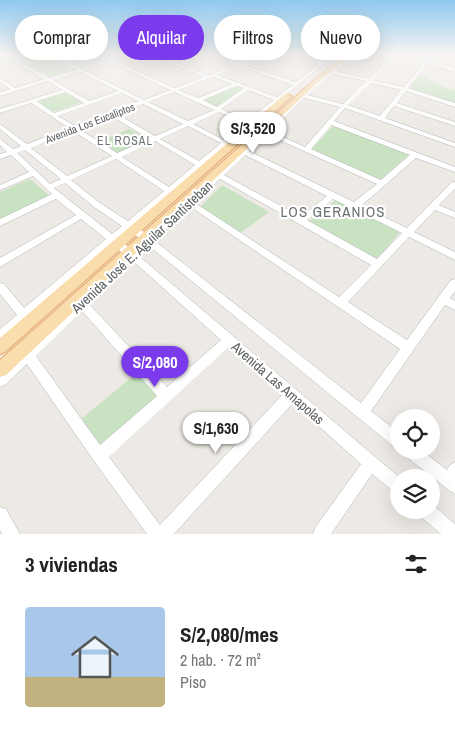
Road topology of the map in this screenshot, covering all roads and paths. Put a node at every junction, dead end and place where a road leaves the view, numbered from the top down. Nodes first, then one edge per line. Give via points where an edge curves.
1 (0, 80) edge
2 (46, 80) edge
3 (51, 80) edge
4 (100, 80) edge
5 (153, 80) edge
6 (201, 80) edge
7 (223, 80) edge
8 (285, 80) edge
9 (301, 80) edge
10 (307, 80) edge
11 (318, 80) edge
12 (322, 80) edge
13 (369, 80) joint
14 (412, 80) edge
15 (236, 84) junction
16 (296, 84) junction
17 (248, 88) junction
18 (405, 89) junction
19 (15, 90) junction
20 (67, 90) junction
21 (175, 90) junction
22 (122, 91) junction
23 (0, 94) edge
24 (303, 96) junction
25 (277, 99) junction
26 (198, 100) junction
27 (32, 101) junction
28 (145, 102) junction
29 (89, 103) junction
30 (394, 104) junction
31 (455, 105) edge
32 (344, 106) junction
33 (217, 109) junction
34 (0, 111) edge
35 (112, 114) junction
36 (54, 115) junction
37 (382, 119) junction
38 (330, 122) junction
39 (248, 123) junction
40 (188, 124) junction
41 (455, 124) edge
42 (0, 126) edge
43 (75, 129) junction
44 (266, 132) junction
45 (155, 139) junction
46 (0, 141) edge
47 (226, 143) junction
48 (455, 145) edge
49 (26, 147) junction
50 (307, 150) junction
51 (12, 152) junction
52 (245, 152) junction
53 (415, 155) junction
54 (117, 156) junction
55 (0, 157) edge
56 (201, 165) junction
57 (455, 170) edge
58 (34, 173) junction
59 (220, 175) junction
60 (66, 180) junction
61 (382, 183) junction
62 (455, 184) edge
63 (50, 187) junction
64 (0, 188) edge
65 (170, 191) junction
66 (57, 194) junction
67 (333, 196) junction
68 (189, 203) junction
69 (355, 206) junction
70 (434, 206) junction
71 (82, 215) junction
72 (455, 215) edge
73 (301, 221) junction
74 (0, 224) edge
75 (131, 227) junction
76 (410, 233) junction
77 (147, 239) junction
78 (122, 248) junction
79 (455, 256) edge
80 (0, 263) edge
81 (378, 264) junction
82 (455, 283) edge
83 (0, 287) edge
84 (443, 299) junction
85 (340, 303) junction
86 (82, 304) junction
87 (455, 306) edge
88 (24, 316) junction
89 (0, 336) edge
90 (228, 340) junction
91 (0, 347) edge
92 (407, 347) junction
93 (28, 355) junction
94 (0, 370) edge
95 (0, 381) edge
96 (292, 394) junction
97 (166, 396) junction
98 (362, 412) junction
99 (390, 435) edge
100 (99, 456) junction
101 (423, 459) edge
102 (371, 463) junction
103 (390, 479) edge
104 (453, 479) edge
105 (0, 516) edge
106 (436, 519) edge
107 (12, 534) edge
108 (157, 534) edge
109 (163, 534) edge
110 (321, 534) edge
111 (454, 534) edge

1 - 19 street
2 - 19 street
3 - 20 street
4 - 22 street
5 - 21 street
6 - 21 street, Avenida Los Eucaliptos
7 - 15 street
8 - 16 street
9 - 16 street, Avenida José E. Aguilar Santisteban
10 - 75 main road, Avenida José E. Aguilar Santisteban
11 - 77 main road, Avenida José E. Aguilar Santisteban
12 - 24 street, Avenida José E. Aguilar Santisteban
13 - 18 street
13 - 32 street
14 - 18 street
15 - 17 street
15 - 26 street
16 - 25 street, Avenida José E. Aguilar Santisteban
17 - 25 street
17 - 33 street
18 - 30 street
18 - 31 street
19 - 23 street
20 - 27 street
20 - 29 street
21 - 26 street
21 - 28 street, Avenida Los Eucaliptos
22 - 28 street
22 - 29 street
24 - 32 street
24 - 44 street, Avenida José E. Aguilar Santisteban
25 - 39 street, Avenida José E. Aguilar Santisteban
26 - 33 street
27 - 34 street
27 - 36 street
28 - 35 street, Avenida Los Eucaliptos
28 - 40 street
29 - 36 street
30 - 37 street
30 - 41 street
32 - 37 street
32 - 38 street
33 - 39 street
33 - 40 street
35 - 43 street, Avenida Los Eucaliptos
35 - 45 street
36 - 43 street
37 - 48 street
38 - 50 street
38 - 53 street
39 - 47 street, Avenida José E. Aguilar Santisteban
40 - 45 street
40 - 47 street
42 - 49 street, Avenida Las Amapolas
43 - 49 street, Avenida Los Eucaliptos
43 - 54 street
44 - 50 street
44 - 52 street, Avenida José E. Aguilar Santisteban
45 - 54 street
45 - 56 street
46 - 51 street, Avenida Las Amapolas
47 - 56 street, Avenida José E. Aguilar Santisteban
49 - 51 street, Avenida Los Eucaliptos
49 - 60 street, Avenida Las Amapolas
50 - 61 street
51 - 55 street, Avenida Los Eucaliptos
51 - 58 street, Avenida Las Amapolas
52 - 59 street, Avenida José E. Aguilar Santisteban
52 - 67 street
53 - 57 street
53 - 61 street
54 - 60 street
54 - 65 street
56 - 65 street, Avenida José E. Aguilar Santisteban
58 - 63 street, Avenida Las Amapolas
58 - 64 street
59 - 68 street, Avenida José E. Aguilar Santisteban
59 - 73 street
60 - 63 street
60 - 75 street, Avenida Las Amapolas
61 - 69 street
62 - 70 street
63 - 66 street, Avenida Las Amapolas
65 - 75 street, Avenida José E. Aguilar Santisteban
66 - 71 street, Avenida Las Amapolas
66 - 74 street
67 - 69 street
67 - 73 street
68 - 77 street, Avenida José E. Aguilar Santisteban
68 - 85 street
69 - 76 street
70 - 72 street
70 - 76 street
71 - 78 street, Avenida Las Amapolas
71 - 80 street
73 - 81 street
75 - 77 street, Avenida Las Amapolas
75 - 78 main road, Avenida José E. Aguilar Santisteban
76 - 79 street
76 - 81 street
77 - 78 main road, Avenida José E. Aguilar Santisteban
77 - 98 street, Avenida Las Amapolas
78 - 86 street, Avenida José E. Aguilar Santisteban
78 - 88 street, Avenida José E. Aguilar Santisteban
78 - 90 street, Avenida Las Amapolas
78 - 91 main road, Avenida José E. Aguilar Santisteban
78 - 94 main road, Avenida José E. Aguilar Santisteban
81 - 85 street
82 - 84 street
83 - 88 street
84 - 87 street
84 - 92 street
85 - 92 street
86 - 93 street, Avenida José E. Aguilar Santisteban
86 - 97 street
88 - 89 street, Avenida José E. Aguilar Santisteban
90 - 96 street, Avenida Las Amapolas
90 - 97 street
92 - 98 street
93 - 95 street, Avenida José E. Aguilar Santisteban
93 - 100 street
96 - 102 street, Avenida Las Amapolas
96 - 109 street
97 - 100 street
98 - 99 street, Avenida Las Amapolas
100 - 108 street
101 - 104 street
102 - 103 street, Avenida Las Amapolas
102 - 110 street
105 - 107 street
106 - 111 street

